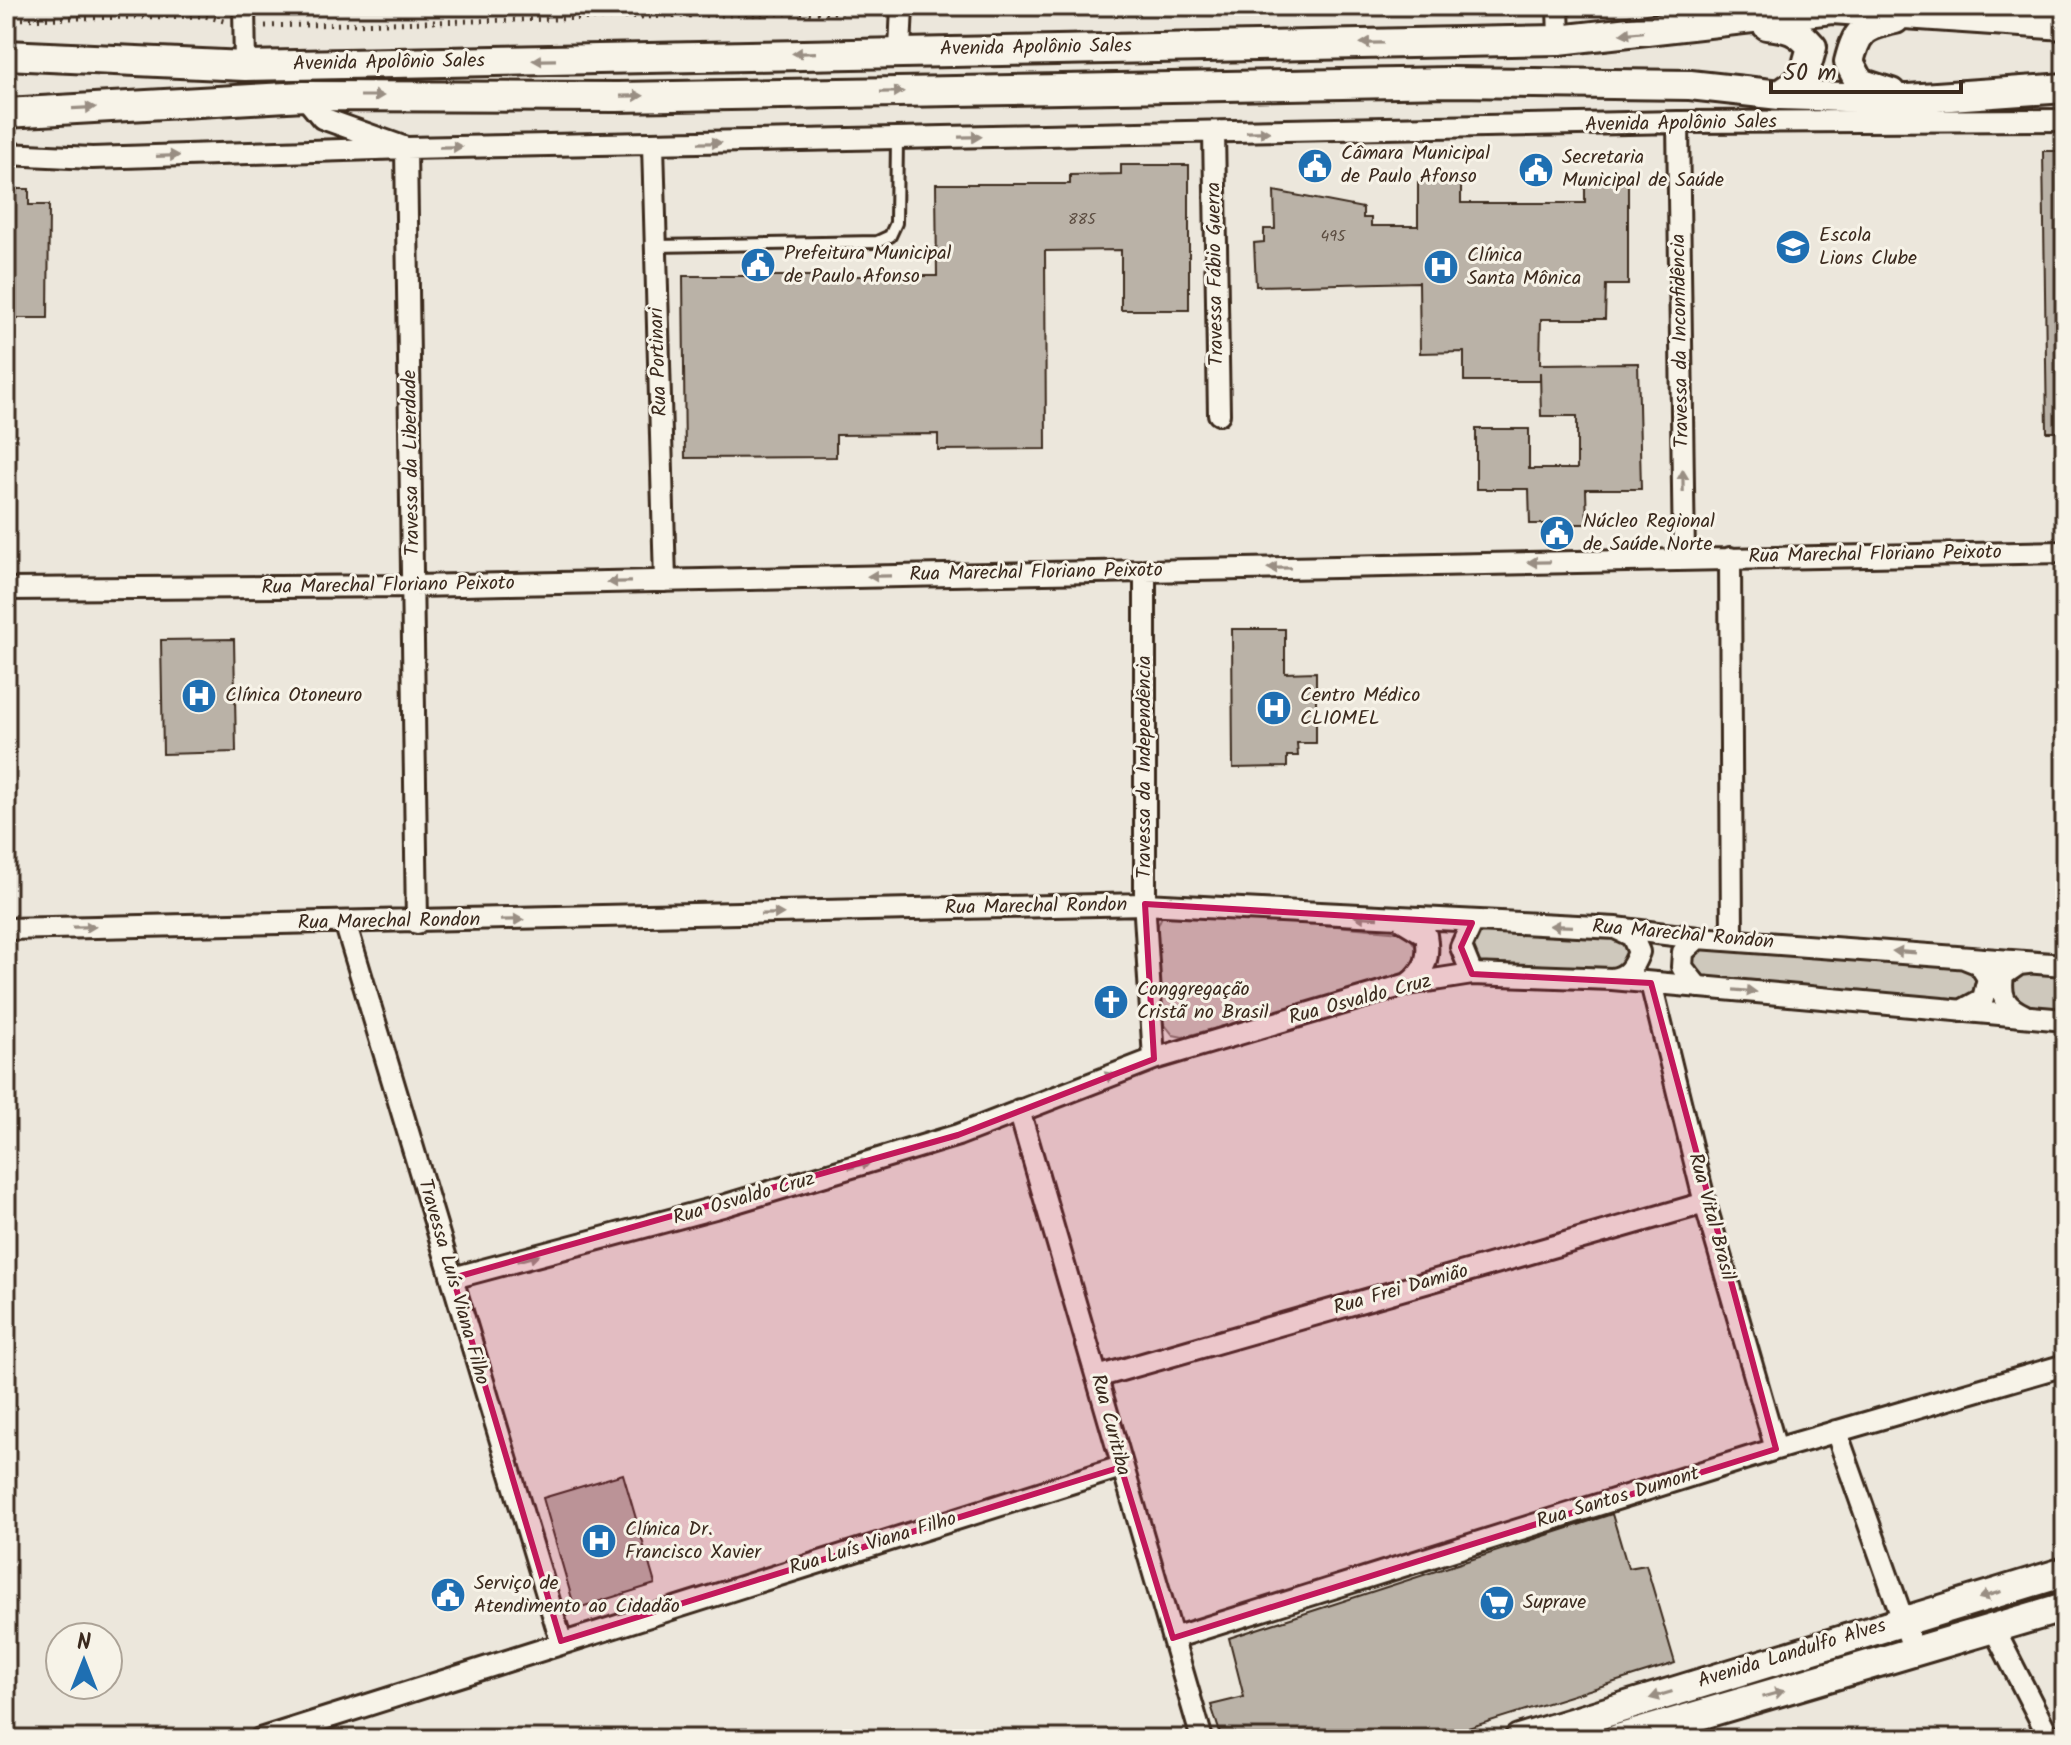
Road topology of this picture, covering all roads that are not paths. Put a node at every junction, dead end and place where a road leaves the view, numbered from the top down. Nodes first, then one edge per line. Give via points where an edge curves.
1 (1558, 6) edge
2 (902, 8) edge
3 (1907, 15) junction
4 (244, 16) edge
5 (1737, 23) junction
6 (2065, 25) edge
7 (1559, 40) junction
8 (900, 50) junction
9 (6, 55) edge
10 (245, 66) junction
11 (2065, 88) edge
12 (2011, 92) junction
13 (1780, 95) junction
14 (304, 96) junction
15 (1908, 99) junction
16 (6, 113) edge
17 (2065, 120) edge
18 (1678, 122) junction
19 (2015, 122) junction
20 (1214, 133) junction
21 (897, 138) junction
22 (653, 144) junction
23 (406, 148) junction
24 (6, 154) edge
25 (656, 246) junction
26 (1219, 414) dead end
27 (2065, 552) edge
28 (1730, 558) junction
29 (1684, 559) junction
30 (1145, 570) junction
31 (665, 581) junction
32 (414, 586) junction
33 (6, 589) edge
34 (1145, 904) junction
35 (1399, 919) junction
36 (345, 922) junction
37 (417, 923) junction
38 (1472, 923) junction
39 (1616, 928) junction
40 (6, 929) edge
41 (1698, 938) junction
42 (1732, 940) junction
43 (1961, 956) junction
44 (2032, 962) junction
45 (2065, 965) edge
46 (1472, 974) junction
47 (1612, 979) junction
48 (1651, 983) junction
49 (1408, 984) junction
50 (1698, 987) junction
51 (1957, 1011) junction
52 (2031, 1017) junction
53 (2065, 1020) edge
54 (1154, 1059) junction
55 (1019, 1110) junction
56 (1705, 1203) junction
57 (453, 1278) junction
58 (2065, 1365) edge
59 (1097, 1377) junction
60 (1836, 1431) junction
61 (1776, 1449) junction
62 (1121, 1467) junction
63 (2065, 1572) edge
64 (2065, 1607) edge
65 (1901, 1620) junction
66 (1994, 1629) junction
67 (1173, 1638) junction
68 (561, 1641) junction
69 (1915, 1654) junction
70 (260, 1739) edge
71 (1202, 1739) edge
72 (1519, 1739) edge
73 (1618, 1739) edge
74 (2050, 1739) edge

1 - 7 street
2 - 8 street
3 - 5 street, Avenida Apolônio Sales via 1832,9
3 - 6 street, Avenida Apolônio Sales
3 - 15 street via 1870,25 1855,37 1849,62 1860,83
4 - 10 street
5 -> 7 street, Avenida Apolônio Sales
5 - 13 street via 1789,27 1812,47 1803,79
7 -> 8 street, Avenida Apolônio Sales
8 -> 10 street, Avenida Apolônio Sales
9 - 10 street, Avenida Apolônio Sales
11 - 12 street, Avenida Apolônio Sales
12 - 15 street, Avenida Apolônio Sales
12 - 19 street
14 -> 13 street, Avenida Apolônio Sales via 617,97 1451,82 1690,85
13 - 15 street, Avenida Apolônio Sales
16 -> 14 street, Avenida Apolônio Sales
14 - 23 street, Avenida Apolônio Sales via 322,118
17 - 19 street, Avenida Apolônio Sales
18 - 19 street, Avenida Apolônio Sales
20 -> 18 street, Avenida Apolônio Sales
29 -> 18 street, Travessa da Inconfidência
21 -> 20 street, Avenida Apolônio Sales
20 - 26 street, Travessa Fábio Guerra
22 -> 21 street, Avenida Apolônio Sales
21 - 25 lane via 896,223 890,236 877,242
23 -> 22 street, Avenida Apolônio Sales
22 - 25 street, Rua Portinari
24 -> 23 street via 92,158
23 - 32 street, Travessa da Liberdade
25 - 31 street, Rua Portinari
27 - 28 street, Rua Marechal Floriano Peixoto
28 - 29 street, Rua Marechal Floriano Peixoto
28 - 42 street
29 -> 30 street, Rua Marechal Floriano Peixoto
30 -> 31 street, Rua Marechal Floriano Peixoto
30 - 34 street, Travessa da Independência
31 -> 32 street, Rua Marechal Floriano Peixoto
32 - 33 street, Rua Marechal Floriano Peixoto
32 - 37 street, Travessa da Liberdade
35 -> 34 street, Rua Marechal Rondon
37 -> 34 street, Rua Marechal Rondon
34 - 54 street, Travessa da Independência
35 - 38 street, Rua Marechal Rondon
35 - 49 street via 1426,935 1429,955 1421,974
36 - 37 street, Rua Marechal Rondon
40 -> 36 street, Rua Marechal Rondon
36 - 57 street, Travessa Luís Viana Filho
39 -> 38 street, Rua Marechal Rondon
38 - 46 street via 1461,947
39 - 41 street, Rua Marechal Rondon
39 - 47 street via 1632,936 1639,952 1622,978
41 - 42 street, Rua Marechal Rondon
41 - 50 street via 1683,952 1682,967
43 -> 42 street, Rua Marechal Rondon
43 - 44 street, Rua Marechal Rondon
43 - 51 street via 1979,964 1988,978 1983,999
44 - 45 street, Rua Marechal Rondon
44 - 52 street via 2003,975 2001,994 2009,1008
46 - 47 street, Rua Osvaldo Cruz
46 - 49 street, Rua Osvaldo Cruz
47 - 48 street, Rua Osvaldo Cruz
48 - 50 street, Rua Osvaldo Cruz
48 - 56 street, Rua Vital Brasil
49 - 54 street, Rua Osvaldo Cruz
50 -> 51 street, Rua Osvaldo Cruz
51 - 52 street, Rua Osvaldo Cruz
52 - 53 street, Rua Osvaldo Cruz
55 -> 54 street, Rua Osvaldo Cruz
57 -> 55 street, Rua Osvaldo Cruz via 726,1205 958,1135
55 - 59 street, Rua Curitiba
56 - 59 street, Rua Frei Damião
56 - 61 street, Rua Vital Brasil
57 - 68 street, Travessa Luís Viana Filho
58 - 60 street, Rua Santos Dumont
59 - 62 street, Rua Curitiba
60 - 61 street, Rua Santos Dumont
60 - 65 street
61 - 67 street, Rua Santos Dumont
62 - 67 street, Rua Curitiba
62 - 68 street, Rua Luís Viana Filho
63 -> 65 street, Avenida Landulfo Alves
64 - 66 street, Avenida Landulfo Alves
65 - 69 street
65 -> 72 street, Avenida Landulfo Alves
66 - 69 street, Avenida Landulfo Alves
66 - 74 street
67 - 71 street, Rua Curitiba
68 - 70 street, Rua Luís Viana Filho
73 -> 69 street, Avenida Landulfo Alves

